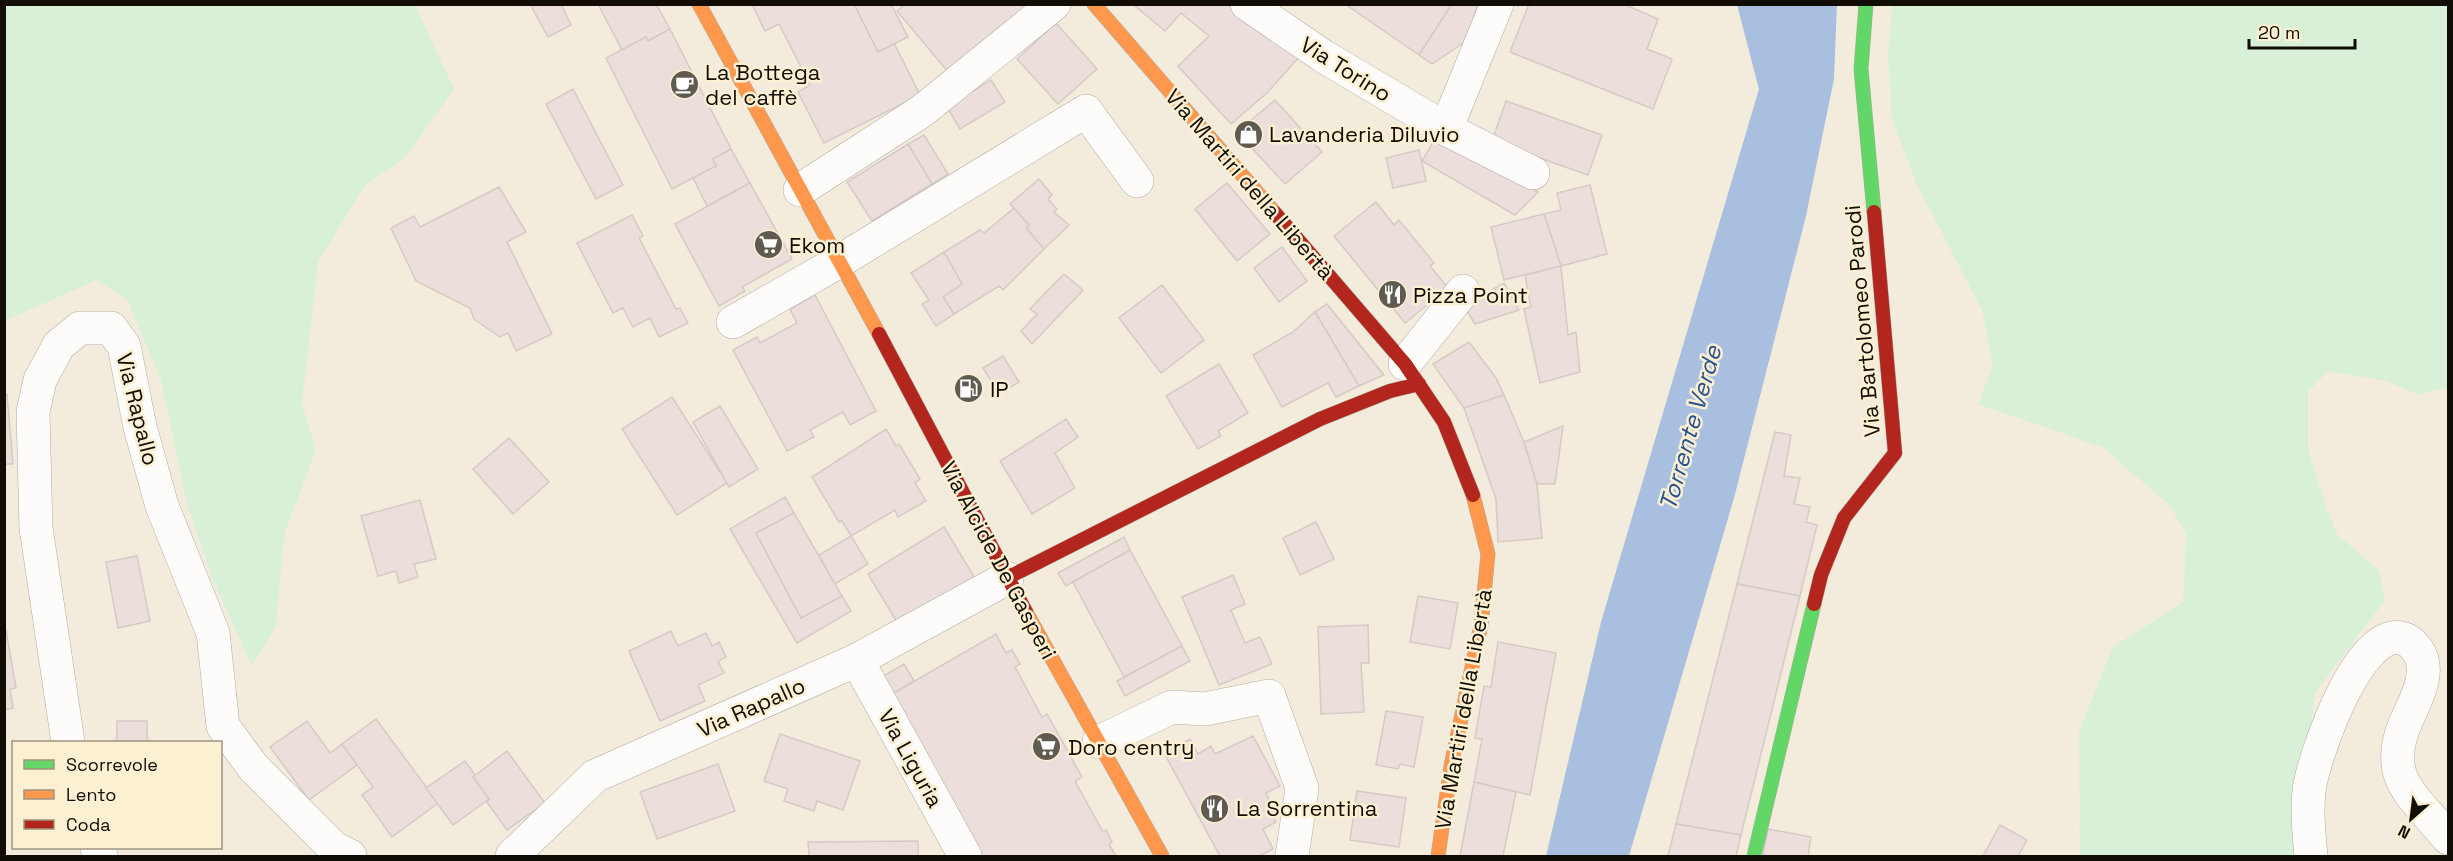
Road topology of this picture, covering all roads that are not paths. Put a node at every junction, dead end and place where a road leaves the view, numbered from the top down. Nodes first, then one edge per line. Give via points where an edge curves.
1 (699, 4) edge
2 (1054, 4) edge
3 (1094, 4) edge
4 (1247, 4) edge
5 (1497, 4) edge
6 (1866, 4) edge
7 (1446, 129) junction
8 (1533, 173) dead end
9 (1137, 181) dead end
10 (800, 190) junction
11 (840, 261) junction
12 (1463, 291) dead end
13 (733, 322) dead end
14 (1412, 374) junction
15 (1007, 578) junction
16 (857, 660) junction
17 (68, 741) edge
18 (1099, 742) junction
19 (2448, 838) edge
20 (350, 856) edge
21 (512, 856) edge
22 (965, 856) edge
23 (1162, 856) edge
24 (1292, 856) edge
25 (1438, 856) edge
26 (1754, 856) edge
27 (2311, 856) edge

1 - 10 main road, Via Alcide De Gasperi
2 - 10 street via 922,111
3 - 14 main road, Via Martiri della Libertà
4 - 7 street, Via Torino via 1323,56
5 - 7 street
6 - 26 main road, Via Bartolomeo Parodi via 1862,69 1894,453 1844,518 1821,575
7 - 8 street, Via Torino
9 - 11 street via 1086,111
10 - 11 main road, Via Alcide De Gasperi
11 - 13 street
11 - 15 main road, Via Alcide De Gasperi
12 - 14 street
14 - 15 main road via 1390,391 1320,419
14 - 25 main road, Via Martiri della Libertà via 1444,422 1472,492 1488,554 1481,625 1451,766
15 - 16 street, Via Rapallo
15 - 18 main road, Via Alcide De Gasperi
16 - 21 street, Via Rapallo via 595,776
16 - 22 street, Via Liguria
17 - 20 street, Via Rapallo via 36,528 33,411 40,380 59,345 80,328 111,328 124,346 140,427 162,506 213,633 223,726 253,767 334,848
18 - 23 main road, Via Alcide De Gasperi
18 - 24 street via 1172,707 1205,709 1269,696 1302,788
19 - 27 street via 2409,792 2398,765 2400,735 2424,674 2422,657 2415,646 2402,638 2388,638 2367,653 2324,732 2310,786

